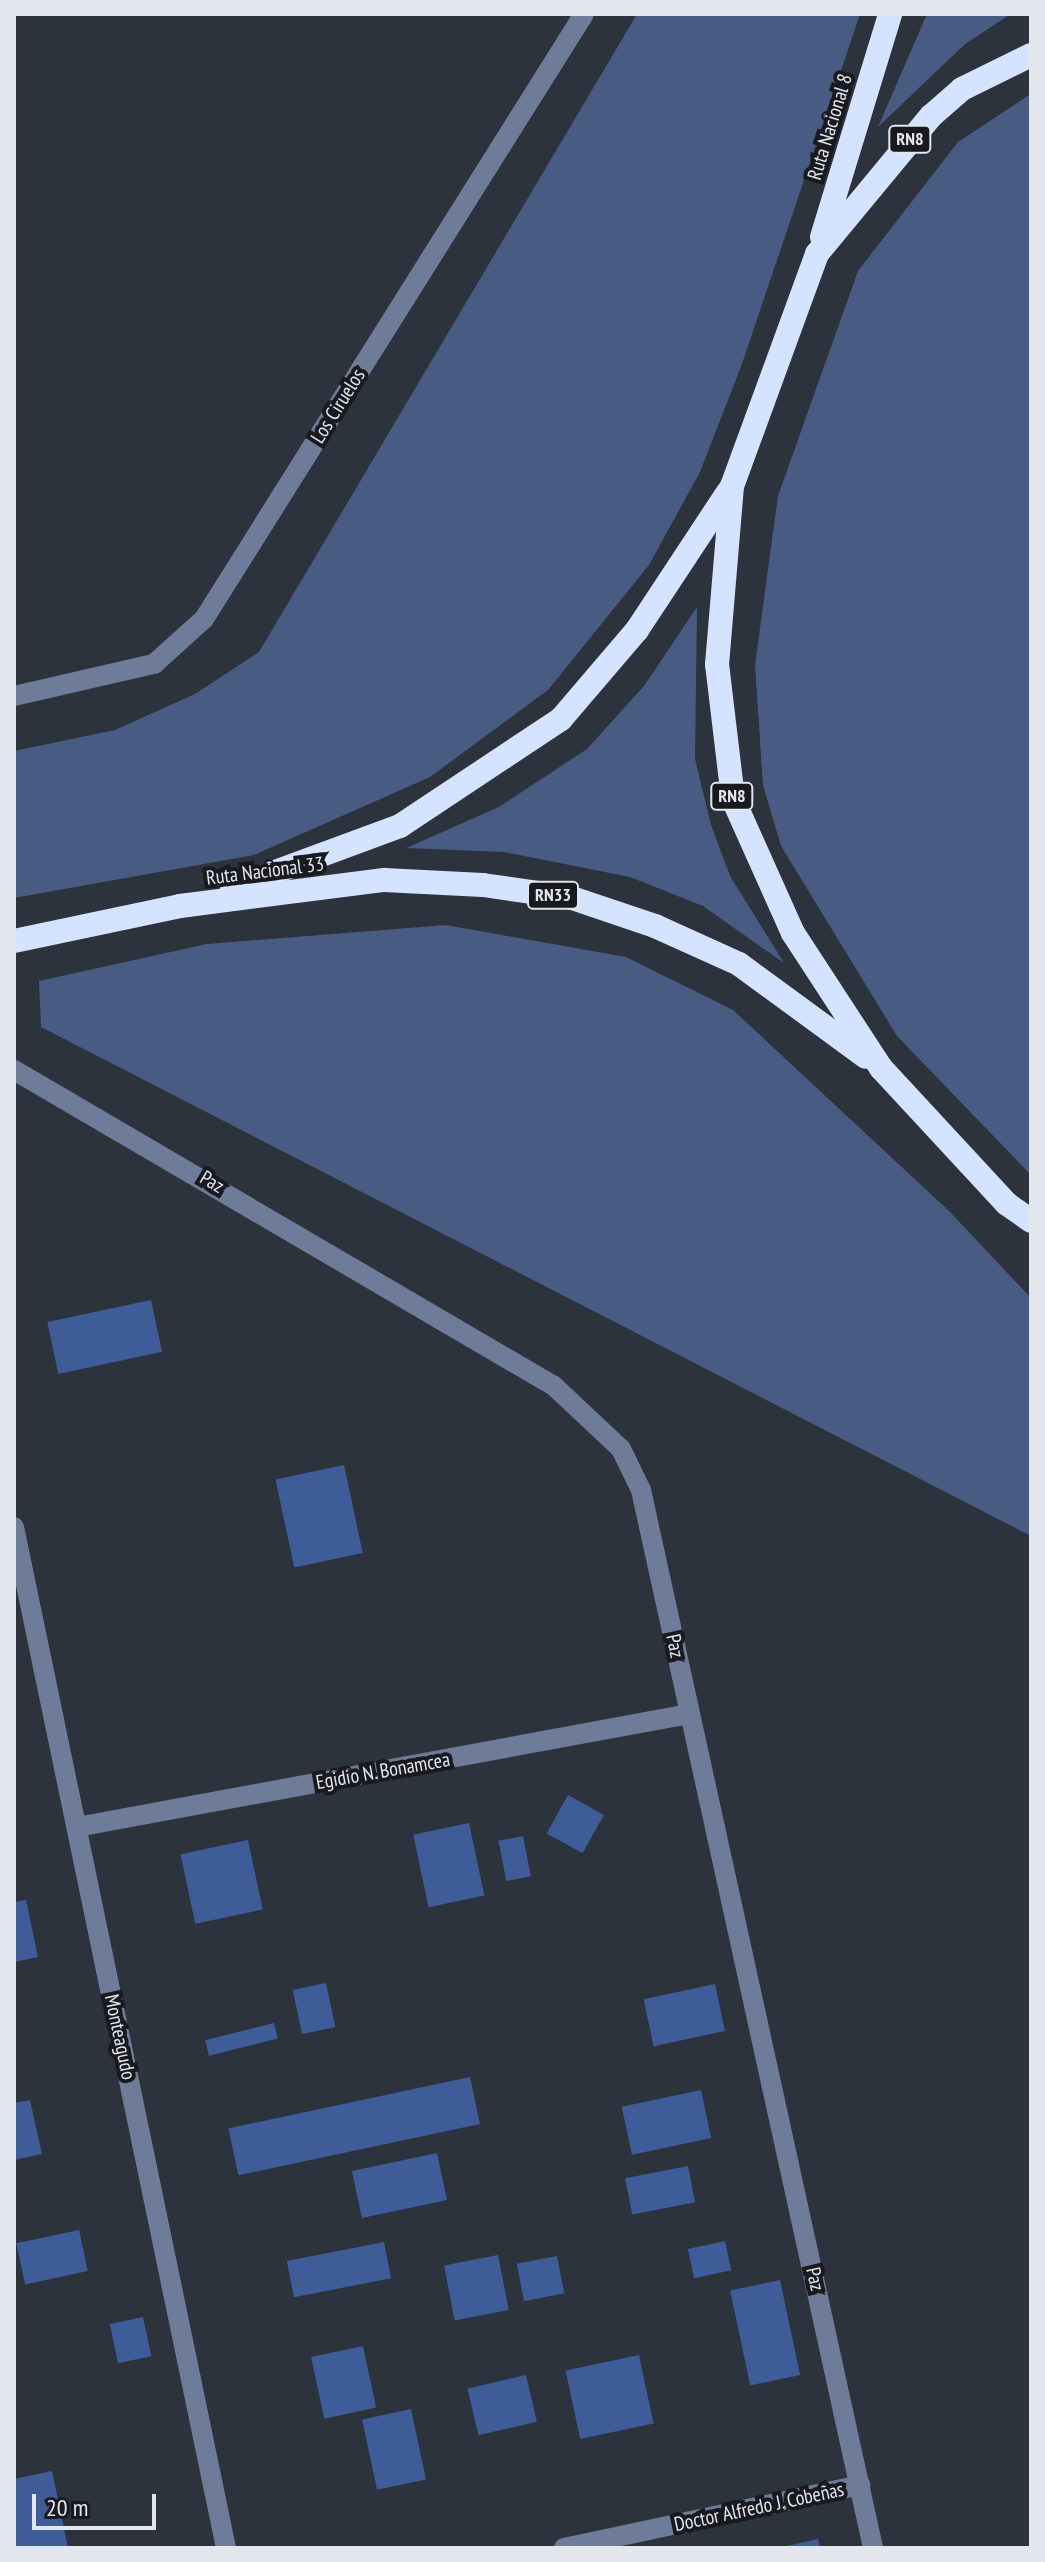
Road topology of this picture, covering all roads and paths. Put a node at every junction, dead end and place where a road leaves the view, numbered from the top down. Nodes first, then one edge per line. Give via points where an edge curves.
1 (584, 14) edge
2 (890, 14) edge
3 (1031, 55) edge
4 (817, 254) junction
5 (732, 486) junction
6 (14, 696) edge
7 (180, 906) junction
8 (14, 941) edge
9 (881, 1068) junction
10 (14, 1070) edge
11 (1007, 1204) junction
12 (1031, 1221) edge
13 (1031, 1230) edge
14 (14, 1527) edge
15 (689, 1714) junction
16 (77, 1827) junction
17 (860, 2485) junction
18 (226, 2548) edge
19 (564, 2548) edge
20 (873, 2548) edge

1 - 6 street, Los Ciruelos via 204,619 154,664
2 - 4 highway, Ruta Nacional 8 / RN8
3 - 4 highway, RN8 via 976,81 931,116
4 - 5 highway, RN8
5 - 7 highway, Ruta Nacional 33 / RN33 via 637,630 561,719 400,826
5 - 9 highway, RN8 via 717,664 733,799 793,933
7 - 8 highway, RN33
7 - 9 highway, Ruta Nacional 33 / RN33 via 384,880 572,898 739,964
9 - 11 highway, RN8
10 - 15 street, Paz via 541,1378 600,1422 641,1490
11 - 12 highway, RN8
11 - 13 highway, RN8
14 - 16 street, Monteagudo
15 - 16 street, Egidio N. Bonamcea
15 - 17 street, Paz
16 - 18 street, Monteagudo
17 - 19 street, Doctor Alfredo J. Cobeñas
17 - 20 street, Paz

